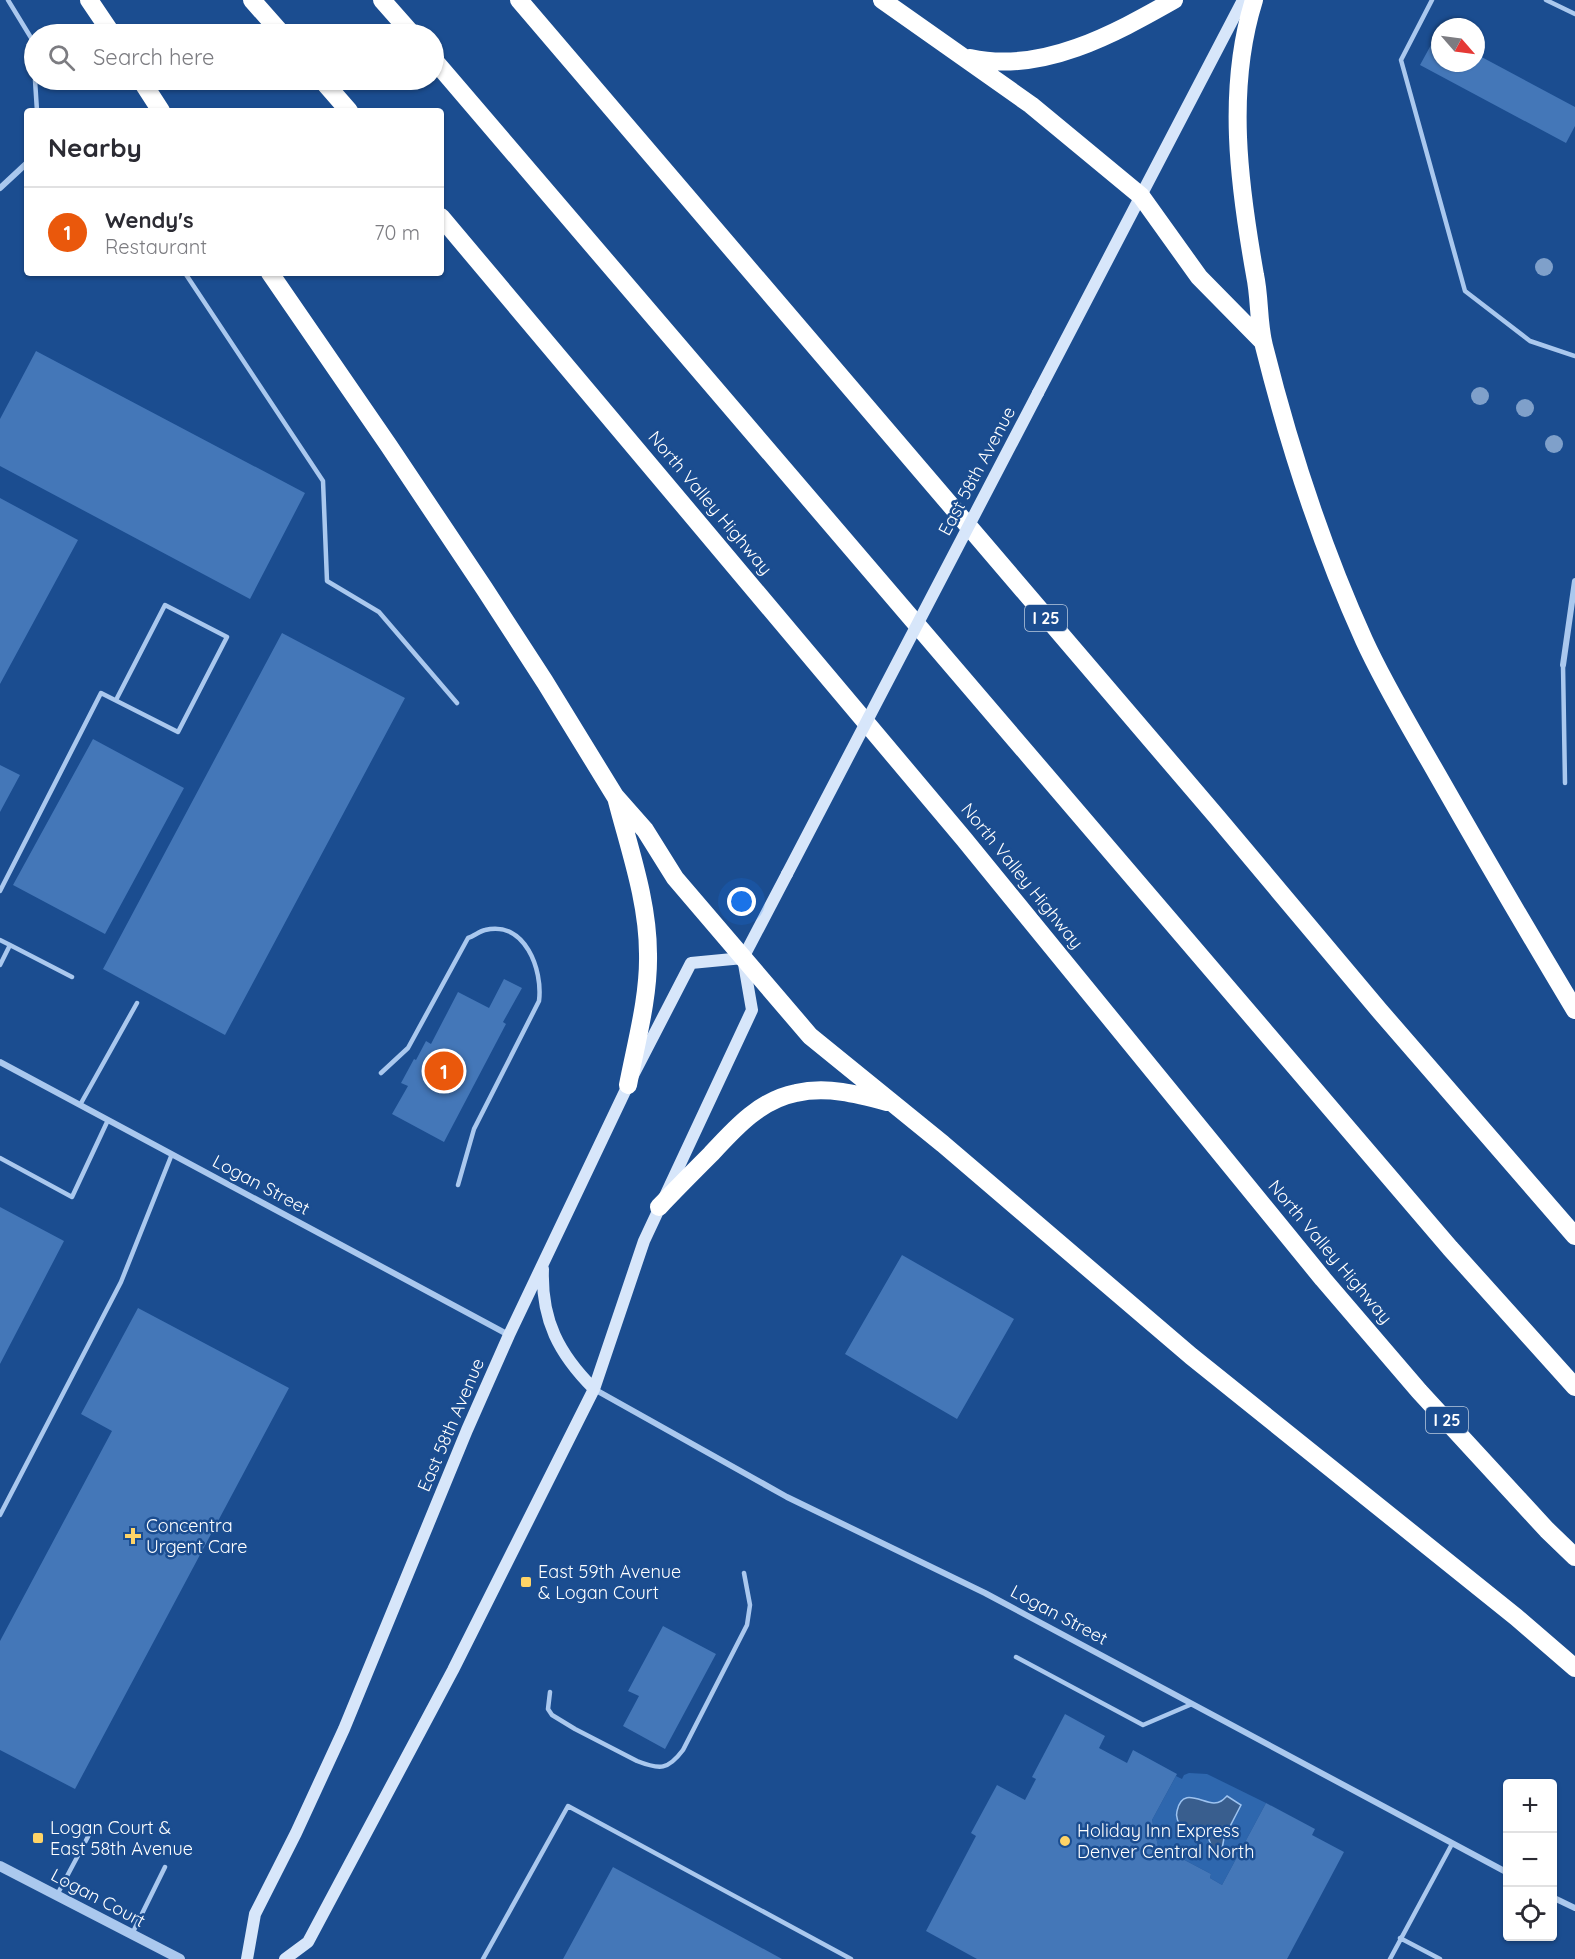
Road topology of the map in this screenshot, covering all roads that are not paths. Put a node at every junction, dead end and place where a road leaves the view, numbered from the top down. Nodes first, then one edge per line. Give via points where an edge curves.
1 (8, 0) edge
2 (89, 0) edge
3 (252, 0) edge
4 (382, 0) edge
5 (519, 0) edge
6 (882, 0) edge
7 (1174, 0) edge
8 (1243, 0) edge
9 (1254, 0) edge
10 (1432, 0) edge
11 (1546, 0) edge
12 (1575, 14) edge
13 (105, 24) edge
14 (273, 24) edge
15 (403, 24) edge
16 (24, 26) edge
17 (954, 50) junction
18 (444, 72) edge
19 (36, 90) edge
20 (147, 90) edge
21 (331, 90) edge
22 (37, 108) edge
23 (159, 108) edge
24 (346, 108) edge
25 (24, 166) edge
26 (0, 188) edge
27 (1141, 196) junction
28 (444, 221) edge
29 (186, 276) edge
30 (272, 276) edge
31 (1263, 342) junction
32 (1575, 356) edge
33 (1575, 581) edge
34 (1563, 665) joint
35 (116, 700) junction
36 (457, 703) dead end
37 (1565, 783) dead end
38 (615, 796) junction
39 (0, 891) edge
40 (0, 940) edge
41 (10, 945) junction
42 (743, 958) junction
43 (0, 965) edge
44 (72, 977) dead end
45 (137, 1003) dead end
46 (1575, 1010) edge
47 (0, 1062) edge
48 (381, 1073) dead end
49 (628, 1085) junction
50 (892, 1103) junction
51 (80, 1105) junction
52 (108, 1119) junction
53 (172, 1154) junction
54 (0, 1158) edge
55 (458, 1185) dead end
56 (659, 1207) junction
57 (1575, 1236) edge
58 (543, 1265) junction
59 (509, 1335) junction
60 (1575, 1387) edge
61 (594, 1389) junction
62 (0, 1515) edge
63 (1575, 1557) edge
64 (744, 1573) dead end
65 (1016, 1657) dead end
66 (1575, 1668) edge
67 (550, 1692) dead end
68 (1192, 1704) junction
69 (91, 1830) dead end
70 (1452, 1844) junction
71 (0, 1866) edge
72 (165, 1867) dead end
73 (1503, 1870) edge
74 (57, 1895) junction
75 (1557, 1899) edge
76 (1575, 1908) edge
77 (132, 1934) junction
78 (1400, 1938) junction
79 (180, 1959) edge
80 (247, 1959) edge
81 (285, 1959) edge
82 (483, 1959) edge
83 (851, 1959) edge
84 (1390, 1959) edge
85 (1440, 1959) edge

1 - 16 lane
2 - 13 highway
3 - 14 highway
4 - 15 highway
5 - 57 highway, I 25
6 - 17 highway
7 - 17 highway via 1059,54 992,62
8 - 27 main road, East 58th Avenue
9 - 31 highway via 1240,56 1238,117 1244,207
10 - 32 lane via 1401,60 1465,291 1530,341
11 - 12 lane
17 - 27 highway via 1053,122
18 - 60 highway via 1435,1230
19 - 22 lane
20 - 23 highway
21 - 24 highway
25 - 26 street
27 - 31 highway via 1199,277
27 - 42 main road, East 58th Avenue, bridge
28 - 63 highway, North Valley Highway / I 25 via 964,839 1323,1279 1419,1391
29 - 36 lane via 323,481 327,580 379,612
30 - 38 highway via 490,597
31 - 46 highway via 1304,485 1365,642 1445,789
33 - 34 street
34 - 37 lane
35 - 35 lane via 178,732 227,637 165,605
35 - 39 lane via 101,693
38 - 42 highway via 645,830 675,878
38 - 49 highway via 640,891 648,952 648,976
40 - 41 lane
41 - 43 lane
41 - 44 lane
42 - 49 main road, East 58th Avenue via 692,963
42 - 50 highway via 810,1036
42 - 56 main road via 752,1010
45 - 51 lane
47 - 51 street, Logan Street
48 - 55 lane via 408,1048 468,938 494,929 519,936 540,976 539,1001 474,1129
49 - 58 main road, East 58th Avenue
50 - 56 highway via 834,1090 781,1096 744,1119
50 - 66 highway via 1174,1341
51 - 52 street, Logan Street
52 - 53 street, Logan Street
52 - 54 lane via 72,1197
53 - 59 street, Logan Street
53 - 62 lane via 122,1282
56 - 61 main road
58 - 59 main road, East 58th Avenue
58 - 61 main road via 545,1305 561,1349
59 - 80 main road, East 58th Avenue via 344,1729 255,1914
61 - 68 street, Logan Street via 786,1497 985,1593
61 - 81 main road via 453,1670 308,1942
64 - 67 lane via 750,1605 747,1625 683,1750 667,1766 637,1761 560,1720 548,1709
65 - 68 lane via 1143,1725
68 - 70 street, Logan Street
69 - 74 lane
70 - 73 street, Logan Street
70 - 78 lane
71 - 74 street, Logan Court
72 - 77 lane
74 - 77 street, Logan Court
75 - 76 street
77 - 79 street, Logan Court
78 - 84 lane
78 - 85 lane
82 - 83 lane via 568,1806

